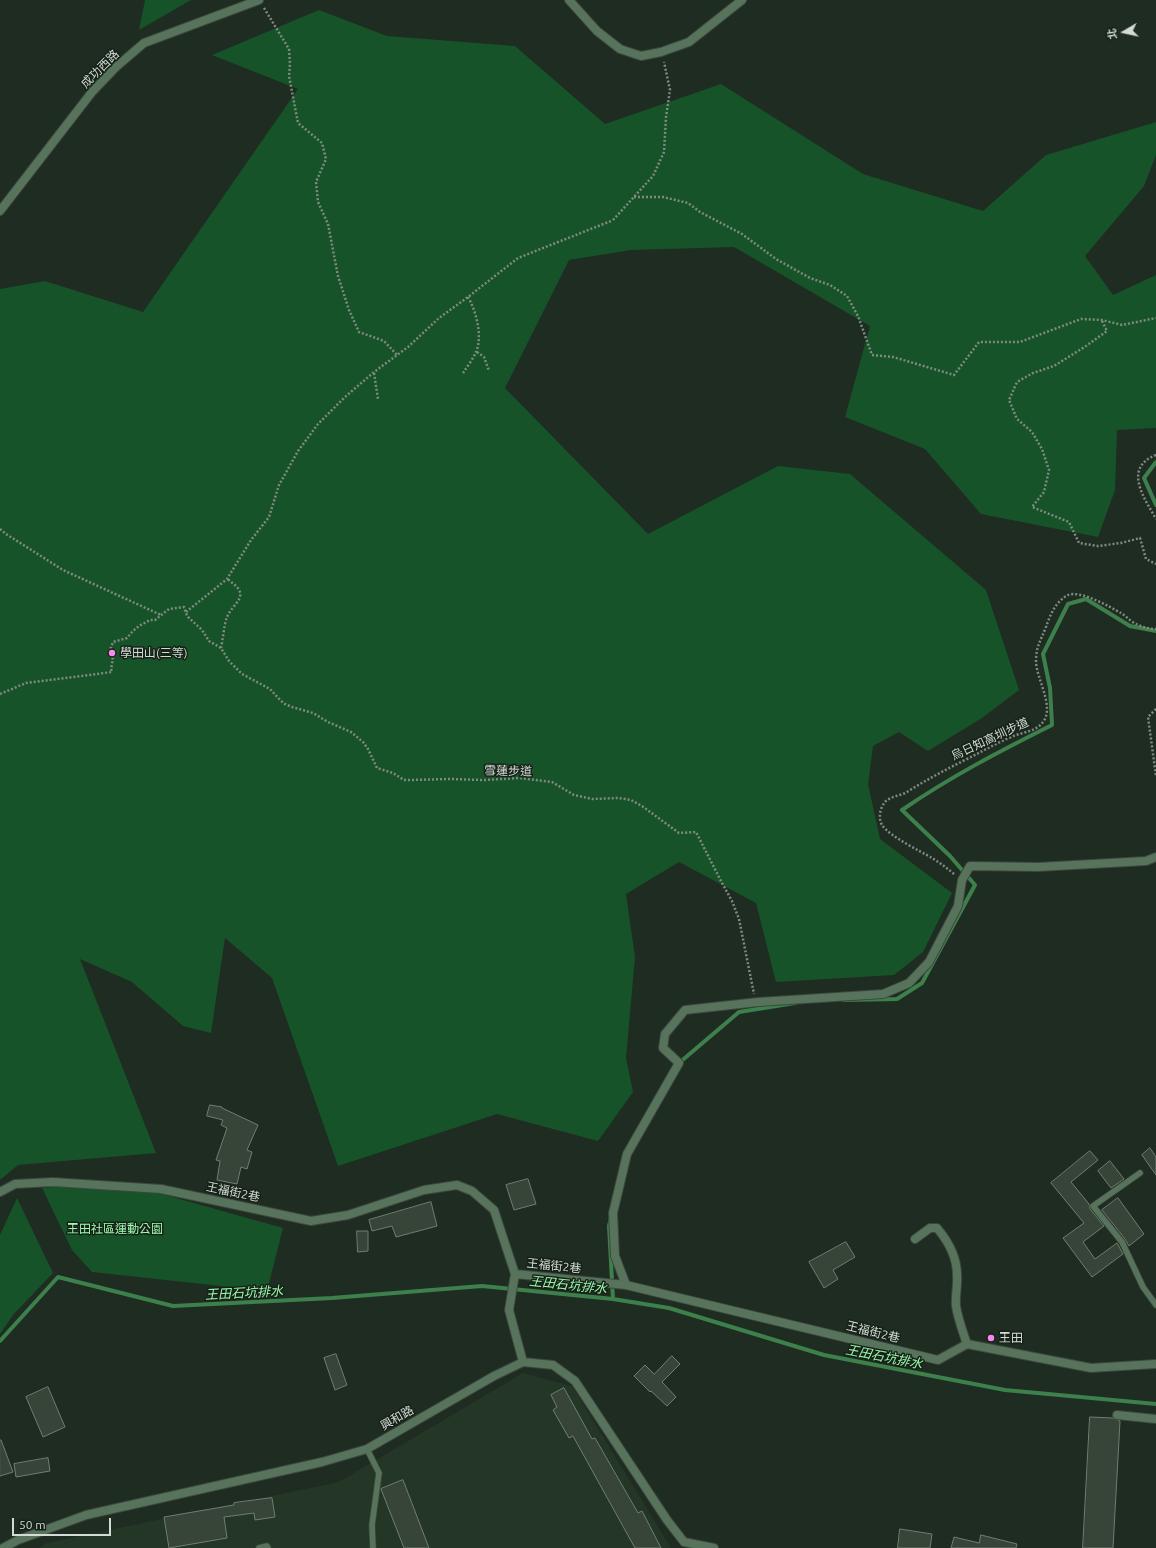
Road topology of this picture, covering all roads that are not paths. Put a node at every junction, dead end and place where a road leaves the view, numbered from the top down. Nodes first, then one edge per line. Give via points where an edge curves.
1 (259, 0) edge
2 (569, 0) edge
3 (742, 0) edge
4 (0, 211) edge
5 (1156, 857) edge
6 (1140, 1173) dead end
7 (0, 1192) edge
8 (916, 1239) dead end
9 (515, 1274) junction
10 (622, 1284) junction
11 (1156, 1305) edge
12 (967, 1344) junction
13 (523, 1362) junction
14 (1156, 1364) edge
15 (1117, 1415) dead end
16 (1156, 1419) edge
17 (367, 1449) junction
18 (3, 1548) edge
19 (259, 1548) edge
20 (268, 1548) edge
21 (373, 1548) edge
22 (714, 1548) edge

1 - 4 street, 成功西路 via 144,43 92,92
2 - 3 street via 598,31 620,49 641,56 689,42
5 - 10 street via 1146,860 1038,867 970,866 962,880 958,906 929,962 909,983 883,994 758,1002 685,1010 665,1034 663,1048 679,1063 627,1154 613,1213 615,1256
6 - 11 lane via 1093,1206 1122,1242 1143,1287
7 - 9 street, 王福街2巷 via 15,1184 53,1182 161,1189 311,1221 348,1215 424,1190 457,1185 472,1192 494,1210
8 - 12 street via 930,1228 936,1228 946,1238 952,1250 958,1276 956,1305
9 - 10 street, 王福街2巷
9 - 13 street via 509,1310
10 - 12 street, 王福街2巷 via 938,1360
12 - 14 street via 1092,1368
13 - 17 street, 興和路
13 - 22 street via 553,1365 575,1381 684,1542
15 - 16 street
17 - 18 street, 興和路 via 322,1462 86,1515
17 - 21 lane via 379,1473 372,1525
19 - 20 lane

